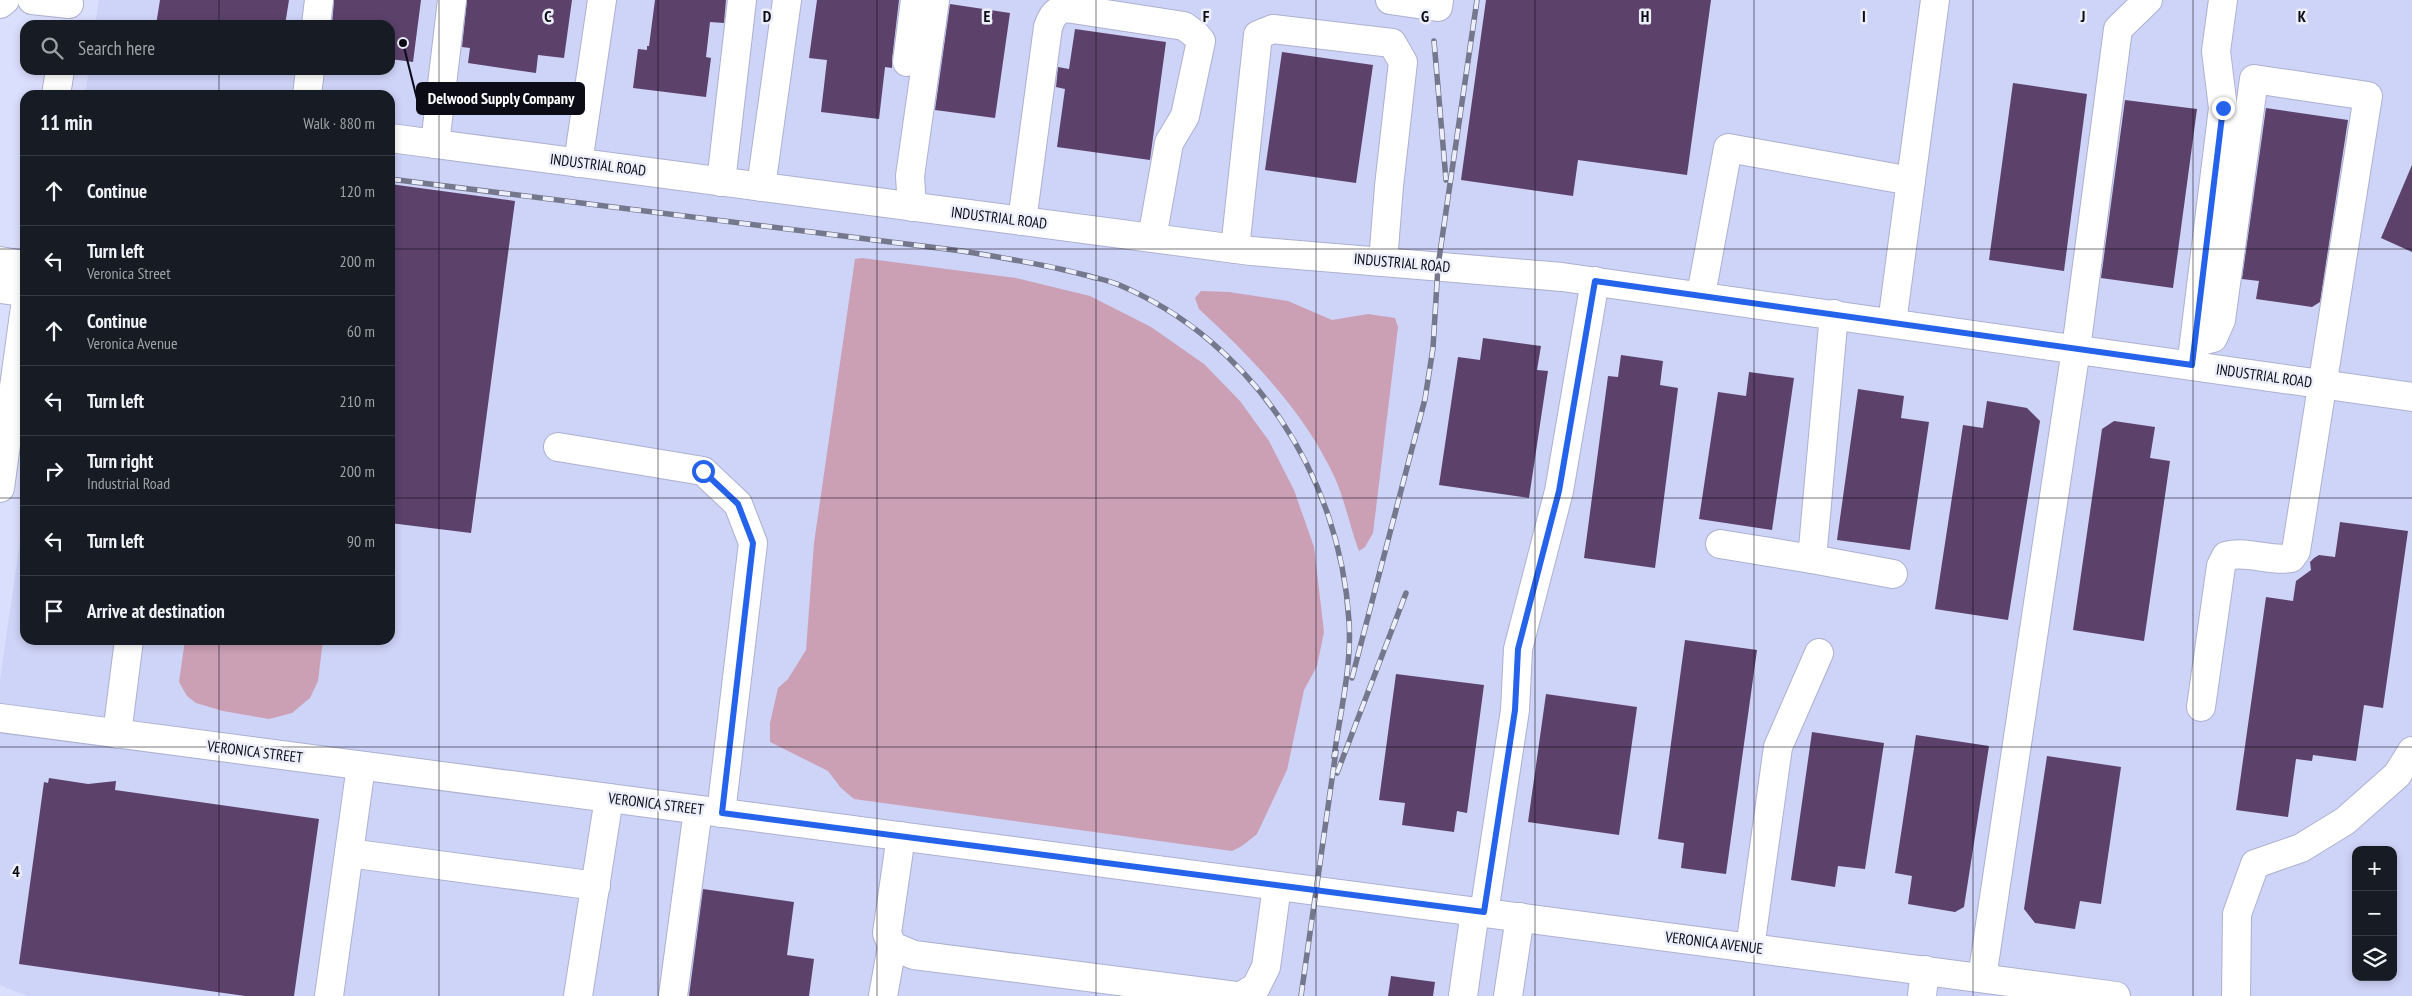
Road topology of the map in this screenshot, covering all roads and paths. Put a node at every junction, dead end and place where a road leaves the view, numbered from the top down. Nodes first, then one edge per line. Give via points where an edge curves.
1 (5, 0) edge
2 (32, 0) edge
3 (319, 0) edge
4 (452, 0) edge
5 (586, 0) edge
6 (602, 0) edge
7 (742, 0) edge
8 (787, 0) edge
9 (915, 0) edge
10 (935, 0) edge
11 (1390, 0) edge
12 (1439, 0) edge
13 (1935, 0) edge
14 (2148, 0) edge
15 (2224, 0) edge
16 (0, 4) edge
17 (68, 10) edge
18 (317, 20) edge
19 (59, 75) edge
20 (309, 75) edge
21 (57, 90) edge
22 (308, 90) edge
23 (395, 139) edge
24 (435, 144) junction
25 (571, 162) junction
26 (1911, 181) junction
27 (721, 182) junction
28 (762, 187) junction
29 (904, 206) junction
30 (1022, 221) junction
31 (1152, 238) junction
32 (1236, 249) junction
33 (0, 261) edge
34 (1383, 262) junction
35 (20, 264) edge
36 (1595, 281) junction
37 (0, 289) edge
38 (20, 291) edge
39 (1701, 295) junction
40 (1834, 314) junction
41 (1892, 323) junction
42 (20, 347) edge
43 (2076, 349) junction
44 (2193, 354) junction
45 (2323, 384) junction
46 (2412, 397) edge
47 (12, 411) edge
48 (558, 447) dead end
49 (0, 488) edge
50 (1720, 544) dead end
51 (1812, 559) junction
52 (1893, 574) dead end
53 (128, 645) edge
54 (1819, 653) dead end
55 (2201, 707) dead end
56 (0, 718) edge
57 (117, 734) junction
58 (2412, 751) edge
59 (361, 766) junction
60 (609, 798) junction
61 (710, 811) junction
62 (901, 836) junction
63 (349, 853) junction
64 (596, 886) junction
65 (1277, 886) junction
66 (1312, 890) joint
67 (1479, 912) junction
68 (1520, 917) junction
69 (892, 946) junction
70 (1750, 948) junction
71 (1982, 978) junction
72 (1924, 983) edge
73 (329, 996) edge
74 (578, 996) edge
75 (673, 996) edge
76 (883, 996) edge
77 (1236, 996) edge
78 (1241, 996) edge
79 (1463, 996) edge
80 (1508, 996) edge
81 (2116, 996) edge
82 (2236, 996) edge

1 - 16 street
2 - 17 street
3 - 18 street
4 - 24 street
5 - 25 street
6 - 25 street
7 - 27 street
8 - 28 street
9 - 29 street via 892,175
10 - 29 street
11 - 12 street via 1438,7
13 - 26 street
14 - 43 street via 2118,30
15 - 44 street via 2216,51 2223,108
19 - 21 street
20 - 22 street
23 - 24 street, INDUSTRIAL ROAD
24 - 25 street, INDUSTRIAL ROAD
25 - 27 street, INDUSTRIAL ROAD
26 - 39 street via 1728,148
26 - 41 street
27 - 28 street, INDUSTRIAL ROAD
28 - 29 street, INDUSTRIAL ROAD
29 - 30 street, INDUSTRIAL ROAD
30 - 31 street, INDUSTRIAL ROAD
30 - 31 street via 1048,27 1057,10 1066,8 1184,26 1201,41 1185,116 1169,143
31 - 32 street, INDUSTRIAL ROAD
32 - 34 street, INDUSTRIAL ROAD
32 - 34 street via 1258,35 1273,29 1392,43 1403,62
33 - 35 street
34 - 36 street, INDUSTRIAL ROAD
36 - 39 street, INDUSTRIAL ROAD
36 - 67 street via 1559,491 1518,649 1515,710
37 - 38 street
39 - 40 street, INDUSTRIAL ROAD
40 - 41 street, INDUSTRIAL ROAD
40 - 51 street
41 - 43 street, INDUSTRIAL ROAD
42 - 47 street
43 - 44 street, INDUSTRIAL ROAD
43 - 71 street
44 - 45 street, INDUSTRIAL ROAD
44 - 45 street via 2213,338 2221,320 2254,79 2368,96
45 - 46 street, INDUSTRIAL ROAD
45 - 55 street via 2296,551 2291,558 2281,560 2241,554 2226,556 2221,566
47 - 49 street
48 - 61 street via 703,471 738,504 753,543
50 - 51 street
51 - 52 street
53 - 57 street
54 - 70 street via 1778,748
56 - 57 street, VERONICA STREET
57 - 59 street, VERONICA STREET
58 - 82 street via 2397,775 2346,821 2301,848 2255,864 2237,914
59 - 60 street, VERONICA STREET
59 - 63 street
60 - 61 street, VERONICA STREET
60 - 64 street
61 - 62 street, VERONICA STREET
61 - 75 street
62 - 65 street, VERONICA STREET
62 - 69 street via 887,933
63 - 64 street
63 - 73 street
64 - 74 street
65 - 66 street, VERONICA STREET
65 - 78 street via 1266,967 1256,987
66 - 67 street, VERONICA AVENUE
67 - 68 street, VERONICA AVENUE
67 - 79 street
68 - 70 street, VERONICA AVENUE
68 - 80 street
69 - 76 street
69 - 77 street via 914,955
70 - 72 street, VERONICA AVENUE
71 - 72 street, VERONICA AVENUE
71 - 81 street, VERONICA AVENUE

